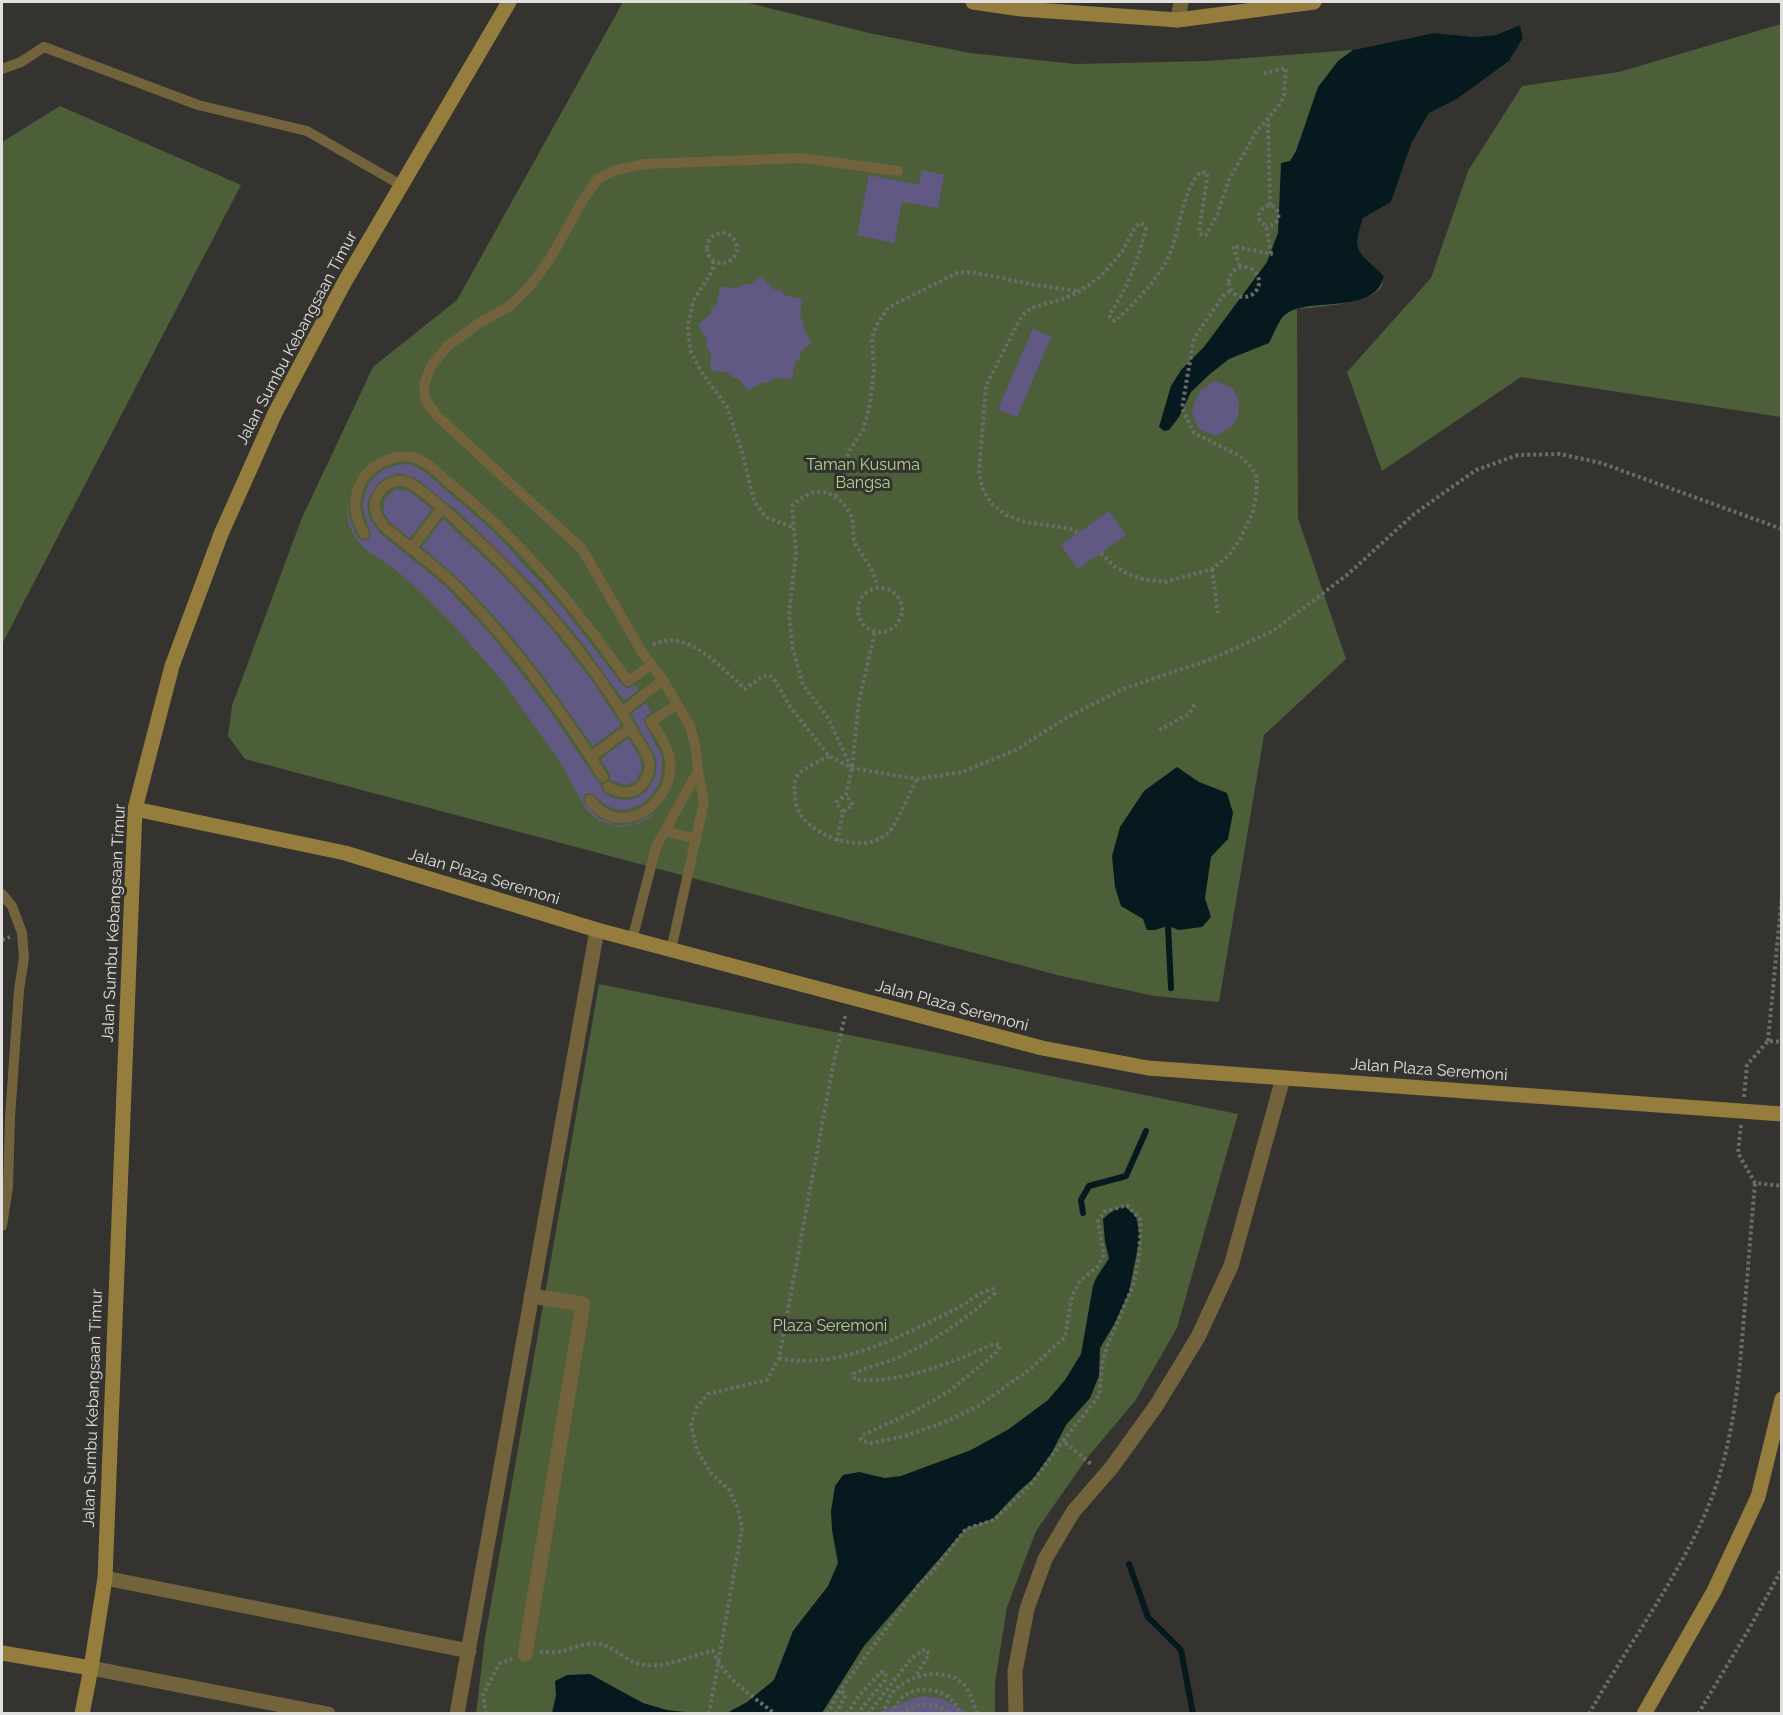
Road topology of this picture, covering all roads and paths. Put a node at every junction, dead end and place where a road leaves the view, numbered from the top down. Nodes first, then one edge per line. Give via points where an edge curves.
1 (509, 2) edge
2 (973, 2) edge
3 (1181, 2) edge
4 (1314, 2) edge
5 (1178, 20) junction
6 (2, 69) edge
7 (1261, 74) dead end
8 (1268, 117) junction
9 (898, 171) dead end
10 (401, 185) junction
11 (1270, 206) junction
12 (1266, 226) junction
13 (713, 261) junction
14 (1240, 266) junction
15 (1231, 290) junction
16 (1080, 291) junction
17 (836, 497) junction
18 (442, 508) junction
19 (794, 528) junction
20 (1782, 529) edge
21 (1077, 533) dead end
22 (364, 534) dead end
23 (411, 549) junction
24 (1101, 553) dead end
25 (1212, 569) junction
26 (877, 587) junction
27 (1218, 613) dead end
28 (875, 633) junction
29 (642, 652) junction
30 (651, 664) junction
31 (663, 680) junction
32 (1195, 704) dead end
33 (677, 705) junction
34 (621, 712) junction
35 (631, 727) junction
36 (1159, 730) dead end
37 (829, 756) junction
38 (591, 757) junction
39 (852, 768) junction
40 (698, 771) junction
41 (917, 779) junction
42 (846, 795) junction
43 (590, 800) dead end
44 (135, 809) junction
45 (843, 812) junction
46 (664, 831) junction
47 (696, 839) junction
48 (837, 841) junction
49 (2, 894) edge
50 (1782, 895) edge
51 (597, 930) junction
52 (632, 940) junction
53 (671, 950) junction
54 (850, 998) junction
55 (1768, 1041) dead end
56 (1283, 1078) junction
57 (1782, 1114) edge
58 (1755, 1183) dead end
59 (2, 1226) edge
60 (531, 1296) junction
61 (779, 1358) junction
62 (1782, 1399) edge
63 (1063, 1441) junction
64 (1105, 1475) junction
65 (1782, 1569) edge
66 (105, 1578) junction
67 (469, 1651) junction
68 (2, 1653) edge
69 (525, 1654) junction
70 (717, 1661) junction
71 (91, 1668) junction
72 (916, 1677) junction
73 (840, 1690) junction
74 (82, 1713) edge
75 (328, 1713) edge
76 (457, 1713) edge
77 (486, 1713) edge
78 (709, 1713) edge
79 (775, 1713) edge
80 (827, 1713) edge
81 (836, 1713) edge
82 (847, 1713) edge
83 (857, 1713) edge
84 (868, 1713) edge
85 (882, 1713) edge
86 (892, 1713) edge
87 (901, 1713) edge
88 (950, 1713) edge
89 (959, 1713) edge
90 (976, 1713) edge
91 (1016, 1713) edge
92 (1589, 1713) edge
93 (1644, 1713) edge
94 (1698, 1713) edge

1 - 10 street, Jalan Sumbu Kebangsaan Timur
2 - 5 street
3 - 5 street
4 - 5 street
6 - 10 lane via 44,46 198,105 307,131
7 - 8 path via 1286,68 1284,96
8 - 11 path
8 - 16 path via 1229,180 1217,214 1203,236 1199,232 1207,172 1200,171 1196,176 1170,252 1155,276 1115,321 1109,315 1137,263 1146,228 1141,223 1101,276
9 - 29 lane via 802,158 645,164 615,170 598,179 584,198 550,259 529,287 510,306 448,346 431,366 424,399 436,416 582,549
10 - 44 street, Jalan Sumbu Kebangsaan Timur via 275,413 221,534 172,666
11 - 12 path via 1259,214
11 - 12 path via 1276,208 1278,221
12 - 14 path via 1271,254 1233,246
13 - 13 path via 707,252 708,241 716,233 726,233 735,239 738,250 733,260 724,264
13 - 19 path via 713,270 693,301 688,325 690,350 727,407 754,501 766,517
14 - 15 path via 1232,271 1228,281
14 - 15 path via 1257,273 1257,291 1248,297
15 - 25 path via 1194,338 1182,408 1194,433 1240,456 1257,477 1253,512 1240,539
16 - 17 path via 972,272 957,273 889,307 872,338 870,404 863,430 849,451
16 - 21 path via 1031,308 1021,317 986,386 979,471 982,488 991,503 1006,515
17 - 19 path via 809,493 792,506
17 - 26 path via 853,520 856,546 874,572
18 - 23 lane
18 - 23 lane via 408,482 395,480 383,487 376,499 376,513 385,527
18 - 34 lane via 490,551 546,611
19 - 39 path via 796,553 789,615 793,649 803,685 828,718
20 - 41 path via 1601,463 1560,454 1518,455 1476,470 1414,514 1347,575 1273,631 1209,660 1123,689 1066,718 1016,750 962,772
22 - 30 lane via 357,522 354,497 361,482 370,469 383,462 412,457 478,506 517,543 556,585 628,681
23 - 38 lane via 457,587 511,646 563,713
24 - 25 path via 1114,566 1143,579 1166,582
25 - 27 path
26 - 28 path via 863,594 857,609 861,624
26 - 28 path via 892,591 902,603 901,619 896,625
28 - 39 path via 859,701
29 - 30 lane
29 - 37 path via 661,640 679,641 699,649 745,689 769,675
30 - 31 lane
31 - 33 lane
31 - 34 lane
32 - 36 path via 1189,714
33 - 40 lane via 690,726
33 - 43 lane via 651,722 669,755 669,778 659,800 630,818 603,813
34 - 35 lane
35 - 38 lane
35 - 38 lane via 649,760 649,775 639,788 615,792
37 - 39 path
37 - 48 path via 798,775 794,784 801,817
39 - 41 path
39 - 42 path
40 - 46 lane
40 - 47 lane via 704,802
41 - 48 path via 890,832 858,843
42 - 45 path via 853,805
42 - 45 path via 836,802
44 - 51 street, Jalan Plaza Seremoni via 345,854
44 - 66 street, Jalan Sumbu Kebangsaan Timur
45 - 48 path
46 - 47 lane
46 - 52 lane via 656,847
47 - 53 lane
49 - 59 lane via 12,906 22,933 24,958
50 - 55 path
51 - 52 street, Jalan Plaza Seremoni
51 - 60 street
52 - 53 street, Jalan Plaza Seremoni
53 - 54 street, Jalan Plaza Seremoni
54 - 56 street, Jalan Plaza Seremoni via 1042,1048 1148,1068
54 - 61 path via 834,1060
56 - 57 street, Jalan Plaza Seremoni
56 - 64 street via 1231,1266 1198,1337 1156,1406
58 - 92 path via 1739,1380 1720,1472 1684,1555
60 - 67 street
60 - 69 street via 584,1304
61 - 63 path via 796,1361 845,1356 920,1327 993,1289 995,1293 975,1311 932,1341 853,1374 855,1380 866,1381 909,1375 1000,1345 998,1351 948,1392 861,1440 871,1443 905,1436 947,1421 978,1406 1029,1370 1065,1337 1071,1296 1104,1255 1098,1221 1104,1212 1127,1205 1141,1220 1133,1286 1105,1352 1099,1396
61 - 70 path via 767,1380 708,1394 697,1407 691,1425 697,1450 711,1473 729,1490 742,1528
62 - 93 street via 1758,1497 1713,1591
63 - 64 path
63 - 73 path via 1032,1483 994,1520 966,1529
64 - 91 street via 1073,1512 1041,1569 1027,1609 1015,1671
65 - 94 path
66 - 67 street
66 - 71 street, Jalan Sumbu Kebangsaan Timur
67 - 76 street
68 - 71 street
69 - 70 path via 600,1644 634,1662 652,1666 713,1651
69 - 77 path via 500,1663 483,1694
70 - 78 path
70 - 79 path via 735,1682
71 - 74 street, Jalan Sumbu Kebangsaan Timur
71 - 75 street
72 - 84 path via 929,1654 925,1649 911,1659
72 - 85 path via 893,1693
72 - 90 path via 955,1677 967,1688
73 - 80 path
73 - 81 path via 846,1695
82 - 83 path via 873,1680 881,1672 886,1673 885,1680
86 - 89 path via 905,1695 921,1689 953,1700
87 - 88 path via 929,1704

